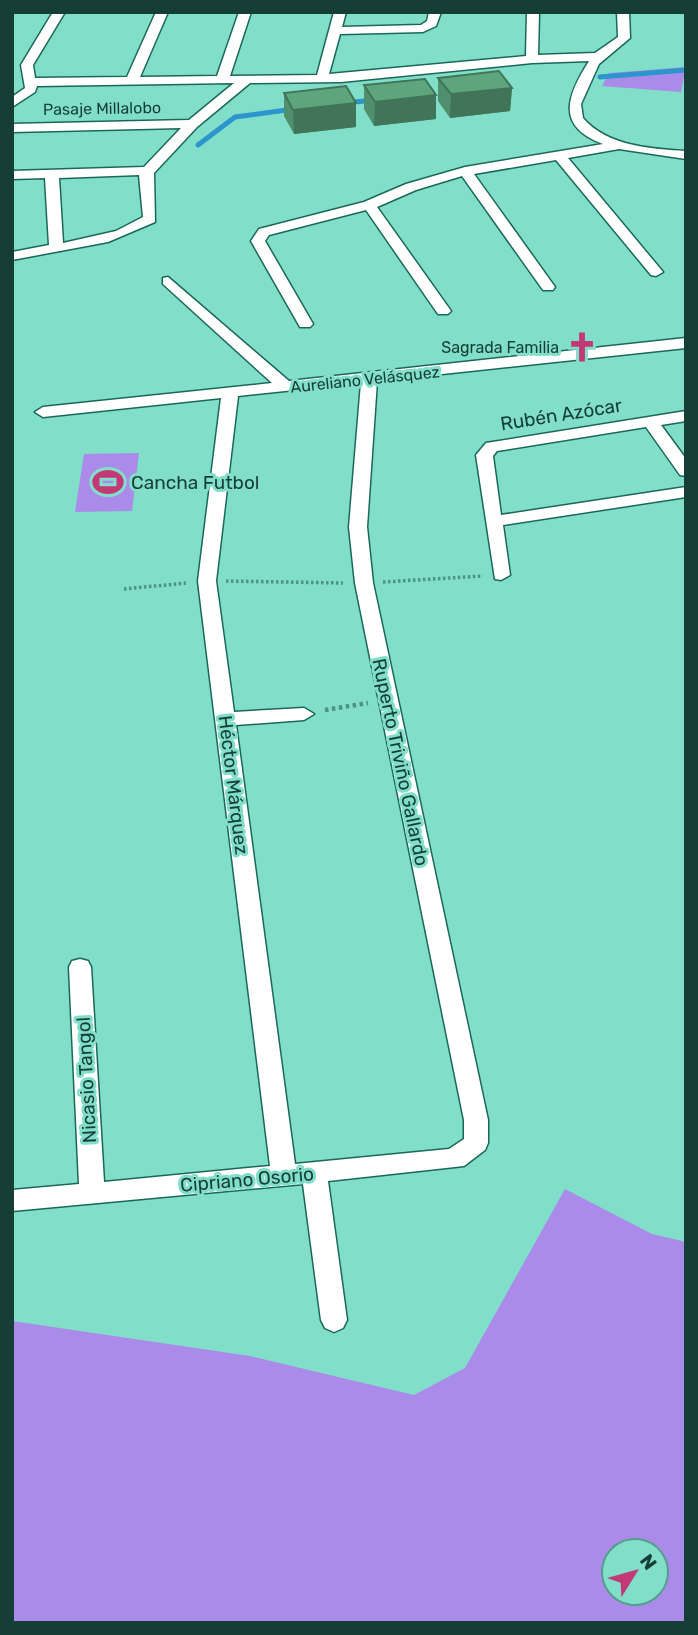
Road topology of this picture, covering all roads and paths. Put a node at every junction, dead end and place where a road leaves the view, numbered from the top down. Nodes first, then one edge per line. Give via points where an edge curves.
1 (58, 12) edge
2 (162, 12) edge
3 (245, 12) edge
4 (340, 12) edge
5 (435, 12) edge
6 (533, 12) edge
7 (623, 12) edge
8 (335, 31) junction
9 (597, 57) junction
10 (532, 60) junction
11 (322, 78) junction
12 (132, 80) junction
13 (222, 80) junction
14 (246, 80) junction
15 (29, 82) junction
16 (12, 103) edge
17 (192, 124) junction
18 (12, 128) edge
19 (618, 145) junction
20 (558, 154) junction
21 (669, 155) junction
22 (686, 155) edge
23 (148, 171) junction
24 (465, 171) junction
25 (52, 174) junction
26 (686, 174) edge
27 (12, 175) edge
28 (369, 205) junction
29 (56, 247) junction
30 (12, 256) edge
31 (656, 272) dead end
32 (168, 281) dead end
33 (548, 287) dead end
34 (443, 311) dead end
35 (305, 324) dead end
36 (686, 343) edge
37 (369, 379) junction
38 (288, 388) junction
39 (230, 393) junction
40 (43, 412) dead end
41 (686, 416) edge
42 (650, 421) junction
43 (686, 471) edge
44 (686, 492) edge
45 (493, 521) junction
46 (502, 575) joint
47 (207, 581) junction
48 (364, 583) junction
49 (124, 589) dead end
50 (388, 699) junction
51 (304, 714) joint
52 (225, 719) junction
53 (80, 967) dead end
54 (476, 1143) joint
55 (314, 1173) junction
56 (285, 1176) junction
57 (92, 1193) junction
58 (12, 1201) edge
59 (334, 1320) dead end

1 - 15 street via 27,65
2 - 12 street
3 - 13 street
4 - 8 street
5 - 8 street via 432,23 423,28
6 - 10 street
7 - 9 street via 624,38
8 - 11 street
9 - 10 street
9 - 19 street via 575,110 585,127
10 - 11 street
11 - 14 street
12 - 13 street
12 - 15 street
13 - 14 street
14 - 17 street
15 - 16 street via 31,89
17 - 18 street, Pasaje Millalobo
17 - 23 street
19 - 20 street
19 - 21 street
20 - 24 street
20 - 31 street
21 - 22 street
21 - 26 street
23 - 25 street
23 - 29 street via 150,219 118,236
24 - 28 street
24 - 33 street
25 - 27 street
25 - 29 street
28 - 34 street
28 - 35 street via 270,229 258,238
29 - 30 street
32 - 38 street
36 - 37 street, Aureliano Velásquez
37 - 38 street, Aureliano Velásquez
37 - 48 street, Ruperto Triviño Gallardo via 358,527
38 - 39 street, Aureliano Velásquez
39 - 40 street, Aureliano Velásquez
39 - 47 street, Héctor Márquez
41 - 42 street, Rubén Azócar
42 - 43 street
42 - 45 street, Rubén Azócar via 492,447 484,454
44 - 45 street
45 - 46 street, Rubén Azócar
46 - 48 path
47 - 48 path
47 - 49 path
47 - 52 street, Héctor Márquez
48 - 50 street, Ruperto Triviño Gallardo
50 - 51 path
50 - 54 street, Ruperto Triviño Gallardo via 476,1120
51 - 52 street
52 - 56 street, Héctor Márquez
53 - 57 street, Nicasio Tangol
54 - 55 street, Cipriano Osorio via 455,1159
55 - 56 street, Cipriano Osorio
55 - 59 street
56 - 57 street, Cipriano Osorio
57 - 58 street, Cipriano Osorio

